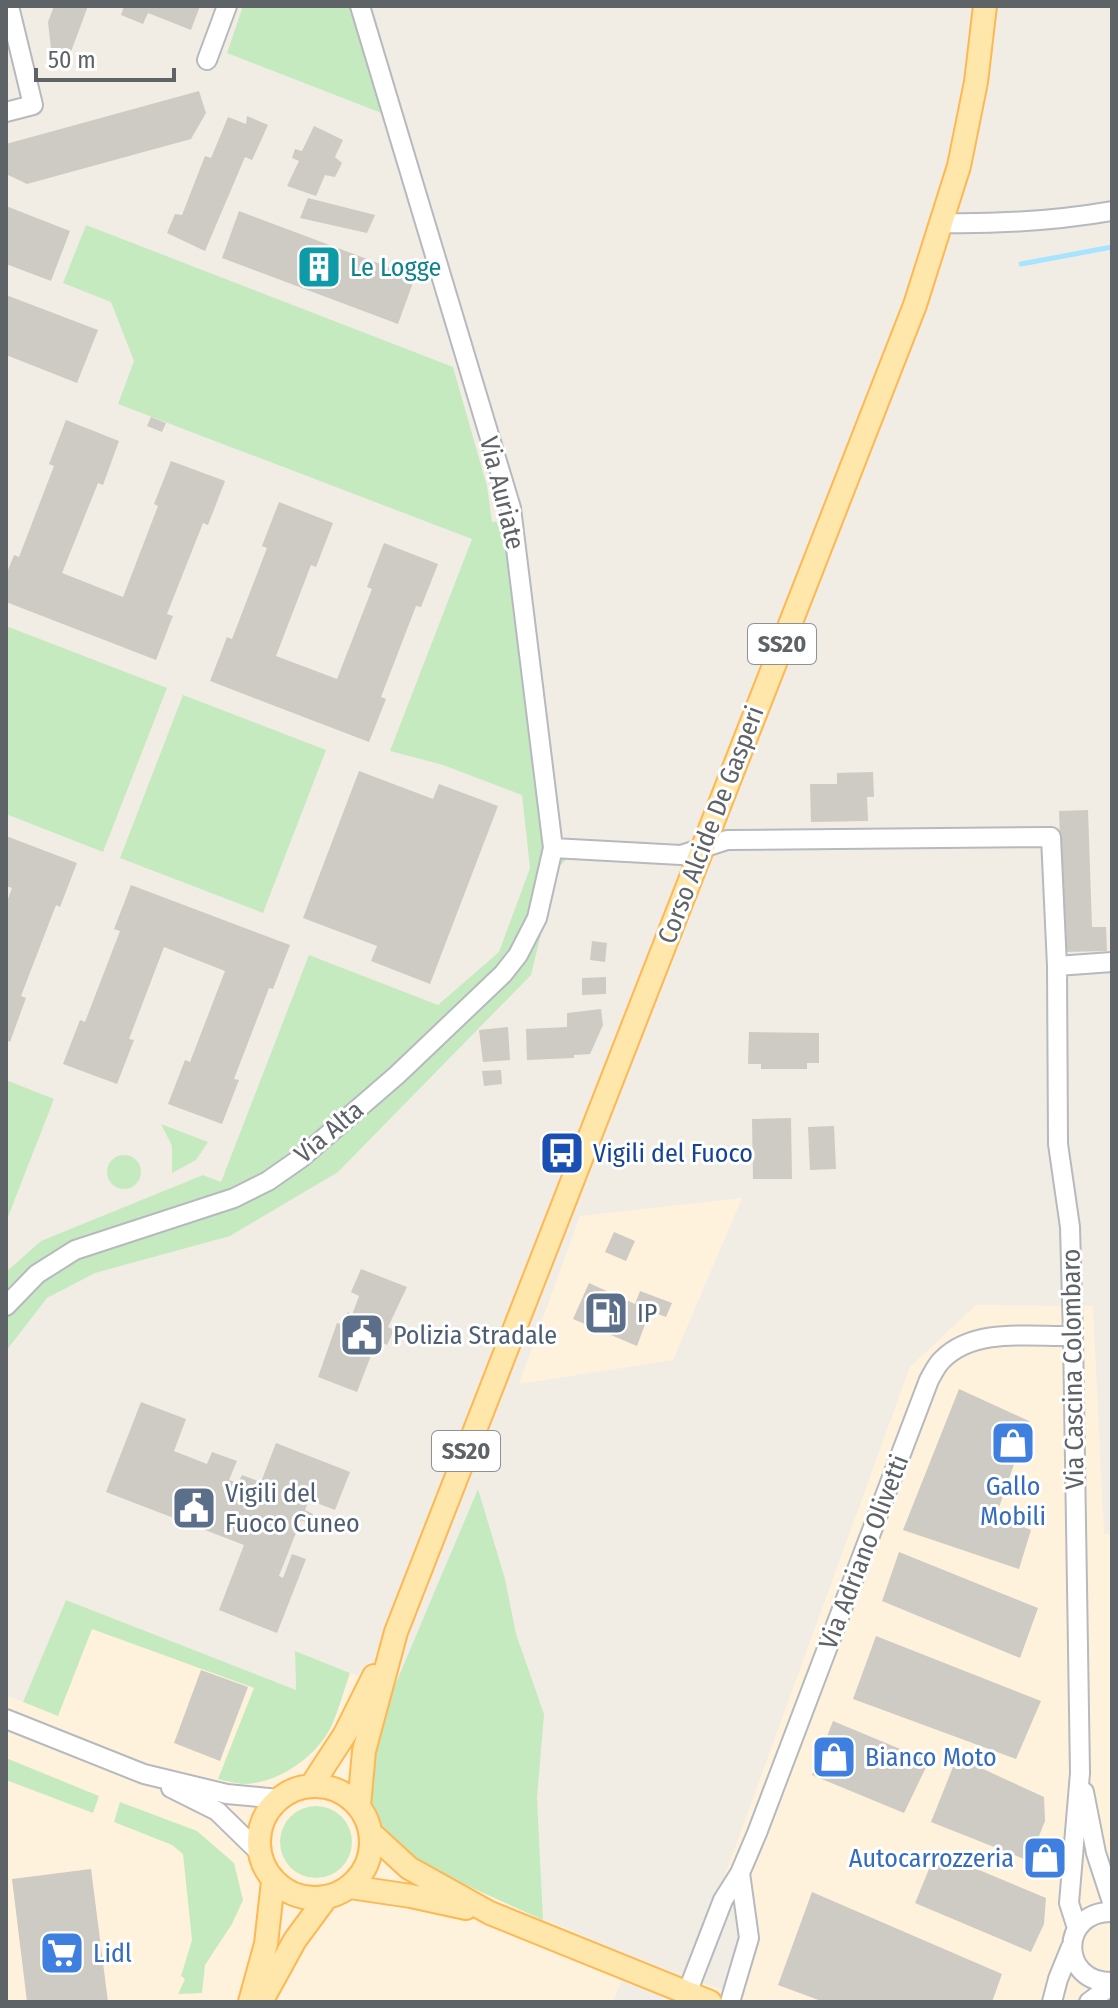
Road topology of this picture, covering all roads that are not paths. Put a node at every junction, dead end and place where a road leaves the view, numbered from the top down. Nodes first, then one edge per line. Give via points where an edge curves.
1 (9, 6) edge
2 (227, 6) edge
3 (360, 6) edge
4 (985, 6) edge
5 (207, 60) dead end
6 (6, 112) edge
7 (1112, 211) edge
8 (941, 223) junction
9 (553, 848) junction
10 (701, 849) junction
11 (1112, 962) edge
12 (1057, 966) junction
13 (6, 1306) edge
14 (1073, 1336) junction
15 (396, 1632) junction
16 (6, 1719) edge
17 (1080, 1773) junction
18 (144, 1774) junction
19 (311, 1786) junction
20 (279, 1799) junction
21 (359, 1806) junction
22 (372, 1834) junction
23 (259, 1852) junction
24 (740, 1873) junction
25 (273, 1881) junction
26 (350, 1887) junction
27 (326, 1898) junction
28 (1112, 1902) edge
29 (1112, 1912) edge
30 (490, 1913) junction
31 (1077, 1928) junction
32 (1071, 1947) junction
33 (1112, 1984) edge
34 (687, 1993) junction
35 (250, 2002) edge
36 (261, 2002) edge
37 (710, 2002) edge
38 (730, 2002) edge
39 (1052, 2002) edge
40 (1089, 2002) edge

1 - 6 street via 33,105
2 - 5 street
3 - 9 street, Via Auriate via 511,508
4 - 8 main road, Corso Alcide De Gasperi / SS20 via 959,166
7 - 8 street via 992,224
8 - 10 main road, Corso Alcide De Gasperi / SS20 via 915,305
9 - 10 street via 681,855
9 - 13 street, Via Alta via 537,918 503,974 301,1158 234,1198 75,1250 37,1274
10 - 12 street, Via Cascina Colombaro via 727,840 1051,837
10 - 15 main road, Corso Alcide De Gasperi / SS20
11 - 12 street
12 - 14 street, Via Cascina Colombaro via 1058,1144 1070,1227
14 - 17 street, Via Cascina Colombaro
14 - 24 street, Via Adriano Olivetti via 987,1337 942,1359 929,1380
15 - 19 main road, Corso Alcide De Gasperi / SS20 via 345,1734
15 - 21 main road, Corso Alcide De Gasperi / SS20 via 364,1751
16 - 18 street
17 - 28 street, Via Cascina Colombaro
17 - 31 street, Via Cascina Colombaro via 1069,1903
18 - 20 street via 227,1794
18 - 23 street via 217,1811
19 - 20 main road
19 - 21 main road via 346,1794
20 - 23 main road via 266,1813
21 - 22 main road
22 - 26 main road via 368,1863
22 - 30 main road via 409,1868
23 - 25 main road
24 - 34 street, Via Adriano Olivetti via 723,1900
24 - 38 street, Via Adriano Olivetti via 749,1938
25 - 27 main road via 307,1898
25 - 35 main road via 266,1944
26 - 27 main road
26 - 30 main road
27 - 36 main road via 295,1940
29 - 31 street via 1087,1917
30 - 34 main road
31 - 32 street
32 - 33 street via 1085,1975
32 - 39 street
33 - 40 street
34 - 37 main road

